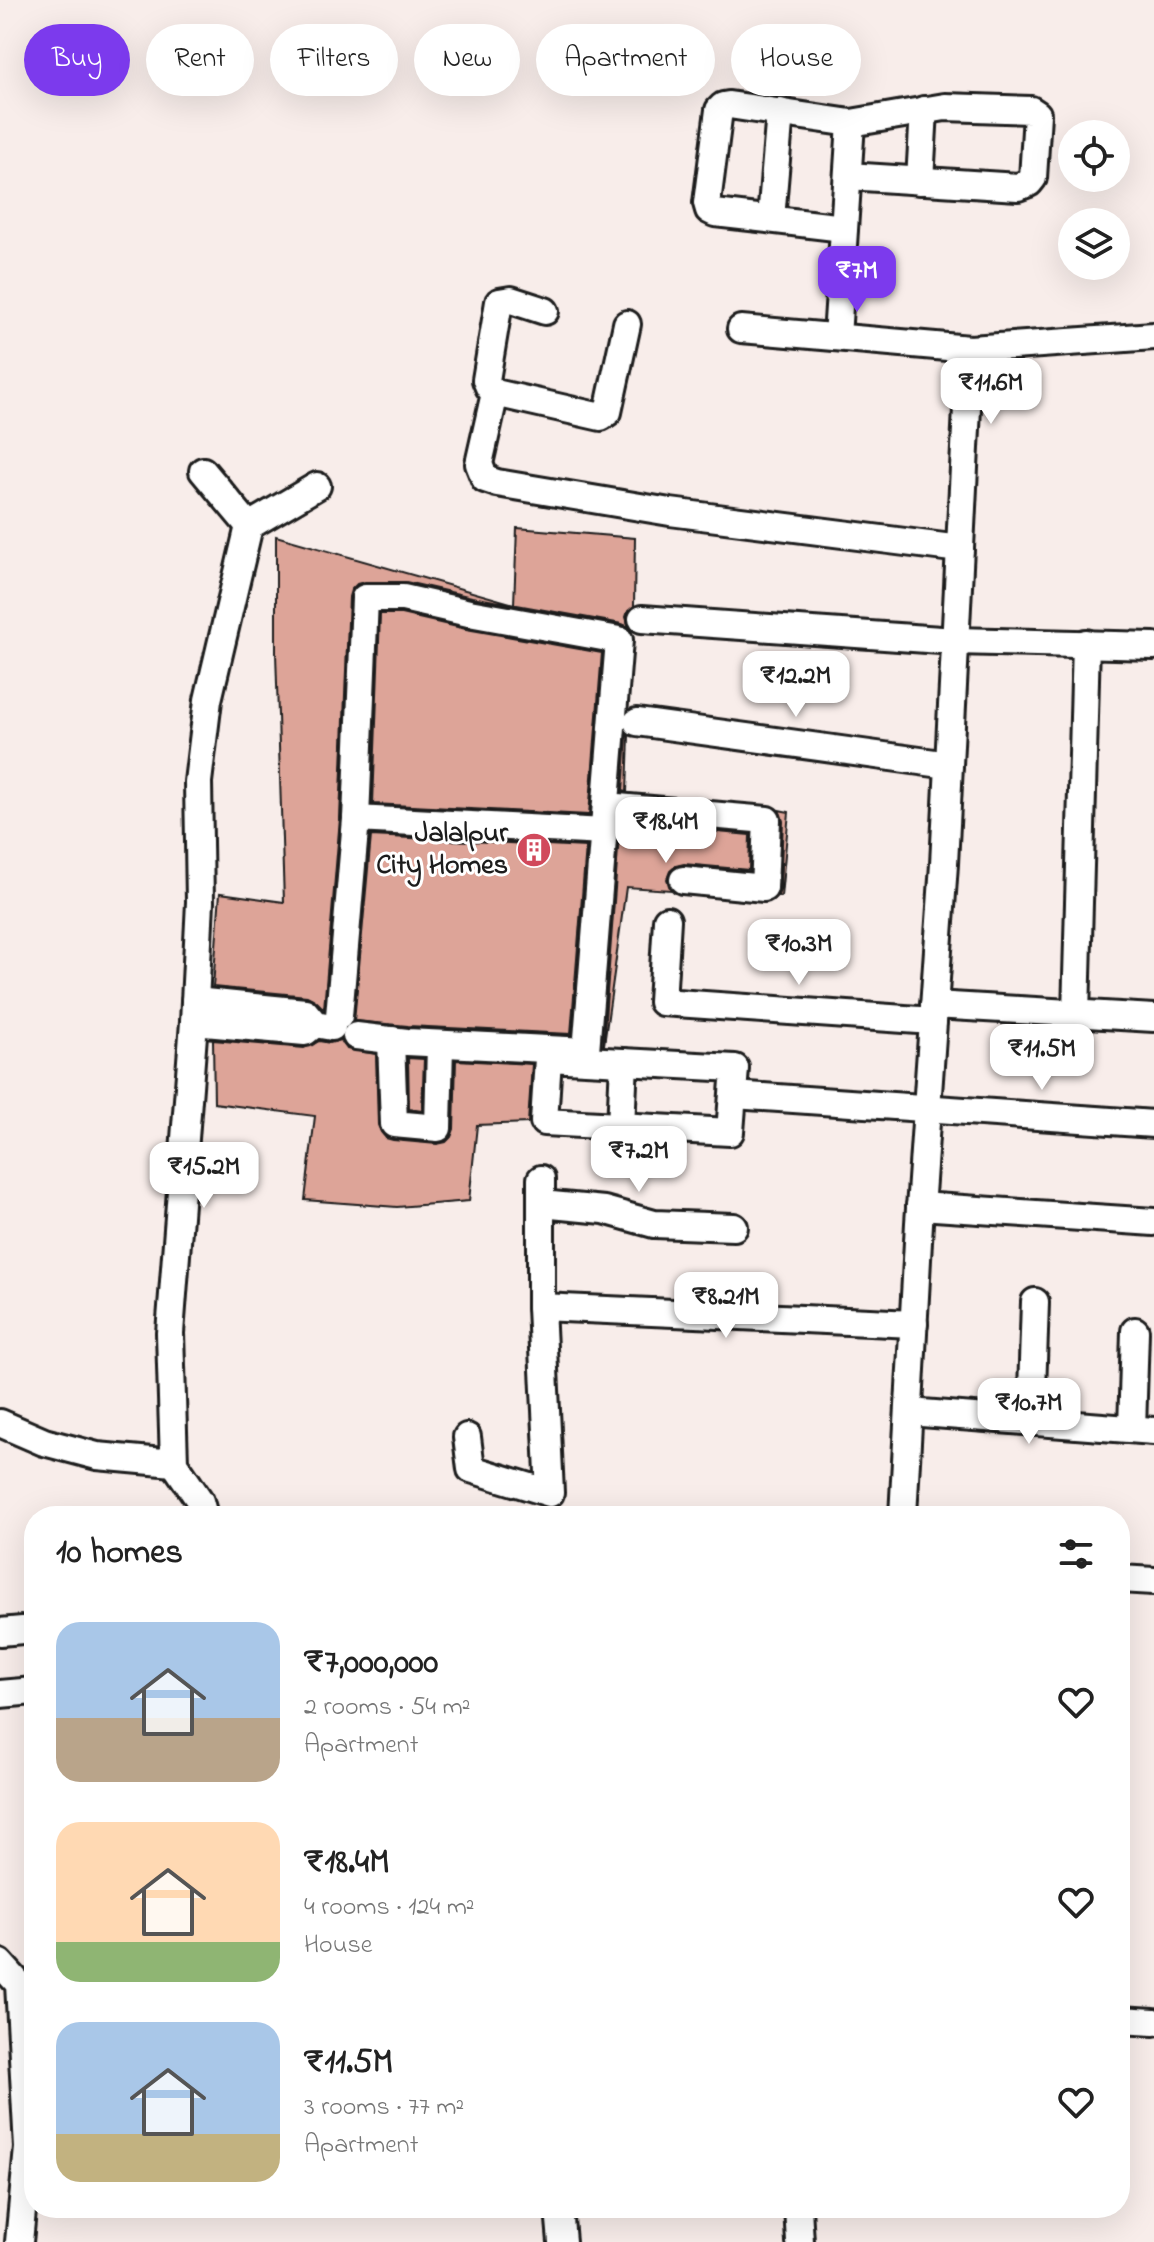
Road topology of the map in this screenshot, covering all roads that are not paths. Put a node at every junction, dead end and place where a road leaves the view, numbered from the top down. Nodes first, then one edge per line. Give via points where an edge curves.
1 (924, 110) junction
2 (780, 112) junction
3 (851, 123) junction
4 (848, 176) junction
5 (920, 181) junction
6 (771, 219) junction
7 (844, 228) junction
8 (545, 311) dead end
9 (627, 324) dead end
10 (741, 329) dead end
11 (1154, 336) edge
12 (837, 337) junction
13 (970, 349) junction
14 (495, 393) junction
15 (203, 471) dead end
16 (317, 486) dead end
17 (249, 526) junction
18 (960, 549) junction
19 (642, 619) dead end
20 (955, 641) junction
21 (1086, 643) junction
22 (1154, 646) edge
23 (637, 722) dead end
24 (949, 765) junction
25 (356, 819) junction
26 (605, 819) junction
27 (683, 880) dead end
28 (667, 920) dead end
29 (194, 1012) junction
30 (933, 1013) junction
31 (1076, 1014) junction
32 (1154, 1018) edge
33 (335, 1026) junction
34 (391, 1040) junction
35 (440, 1044) junction
36 (624, 1062) junction
37 (734, 1095) junction
38 (927, 1109) junction
39 (1154, 1124) edge
40 (621, 1126) junction
41 (920, 1206) junction
42 (1154, 1222) edge
43 (734, 1227) dead end
44 (1035, 1302) dead end
45 (541, 1307) junction
46 (914, 1324) junction
47 (1135, 1331) dead end
48 (909, 1412) junction
49 (1031, 1421) junction
50 (0, 1423) edge
51 (1143, 1430) edge
52 (467, 1437) dead end
53 (174, 1463) junction
54 (201, 1506) edge
55 (904, 1506) edge
56 (1130, 1580) edge
57 (1154, 1581) edge
58 (24, 1630) edge
59 (0, 1632) edge
60 (24, 1692) edge
61 (0, 1694) edge
62 (0, 1963) edge
63 (1130, 2021) edge
64 (1154, 2022) edge
65 (24, 2052) edge
66 (24, 2203) edge
67 (560, 2218) edge
68 (799, 2218) edge
69 (19, 2242) edge
70 (562, 2242) edge
71 (800, 2242) edge

1 - 3 street
1 - 5 street
1 - 5 street via 1031,110 1038,120 1029,183 1018,187
2 - 3 street
2 - 6 street
2 - 6 street via 729,105 719,110 707,203 715,213
3 - 4 street
4 - 5 street
4 - 7 street
6 - 7 street
7 - 12 street
8 - 14 street via 511,300 499,302 486,380
9 - 14 street via 608,412 601,417
10 - 12 street
11 - 13 street
12 - 13 street
13 - 18 street
14 - 18 street via 479,464 485,479 670,512
15 - 17 street
16 - 17 street
17 - 29 street via 208,700 198,782 200,902
18 - 20 street
19 - 20 street
20 - 21 street
20 - 24 street
21 - 22 street
21 - 31 street
23 - 24 street
24 - 30 street
25 - 26 street
25 - 26 street via 365,598 403,598 619,640
25 - 33 street
26 - 27 street via 767,820 764,888
26 - 35 street via 586,1051
28 - 30 street via 662,1002
29 - 33 street via 305,1032
29 - 53 street via 170,1333
30 - 31 street
30 - 38 street
31 - 32 street
33 - 34 street
34 - 35 street
34 - 35 street via 394,1124 438,1128
36 - 37 street via 735,1068
36 - 40 street
36 - 40 street via 548,1058 544,1122
37 - 38 street
37 - 40 street via 730,1132
38 - 39 street
38 - 41 street
41 - 42 street
41 - 46 street
43 - 45 street via 654,1224 541,1191
44 - 49 street
45 - 46 street
45 - 52 street via 550,1493 471,1469
46 - 48 street
47 - 51 street
48 - 49 street
48 - 55 street
49 - 51 street
50 - 53 street via 97,1456
53 - 54 street
56 - 57 street
58 - 59 street
60 - 61 street
62 - 65 street via 19,1984
63 - 64 street
66 - 69 street
67 - 70 street
68 - 71 street

